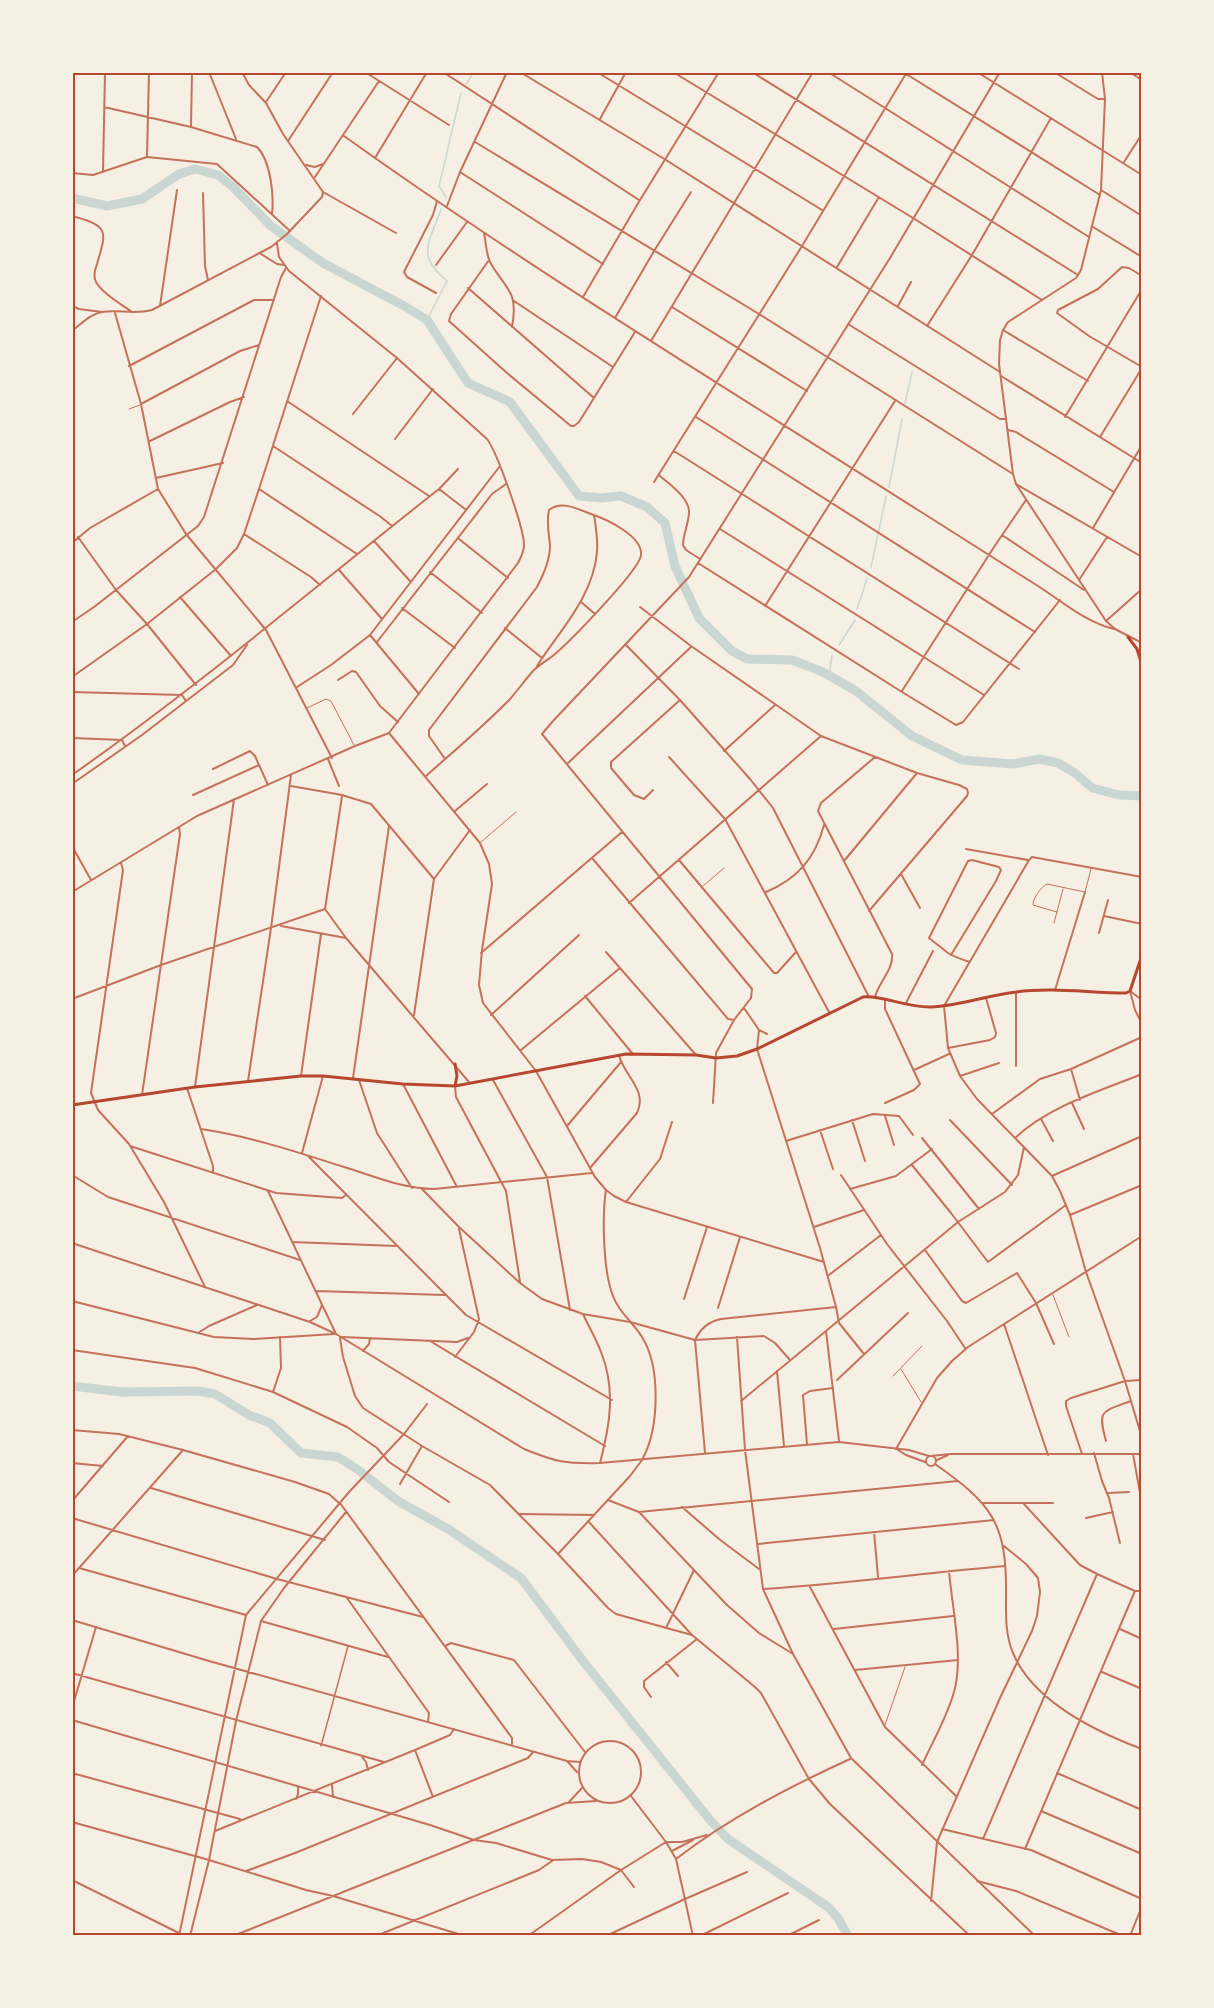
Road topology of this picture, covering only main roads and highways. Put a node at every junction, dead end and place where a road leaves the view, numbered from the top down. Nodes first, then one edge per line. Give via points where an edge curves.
1 (1128, 637) road end
2 (1142, 660) edge
3 (1142, 681) edge
4 (1142, 955) edge
5 (455, 1064) road end
6 (455, 1086) junction
7 (72, 1105) edge

1 - 2 main road
2 - 3 main road
4 - 6 main road via 1130,991 1122,993 1016,992 918,1007 869,997 853,1001 743,1055 716,1058 632,1053
5 - 6 main road
6 - 7 main road via 301,1076

